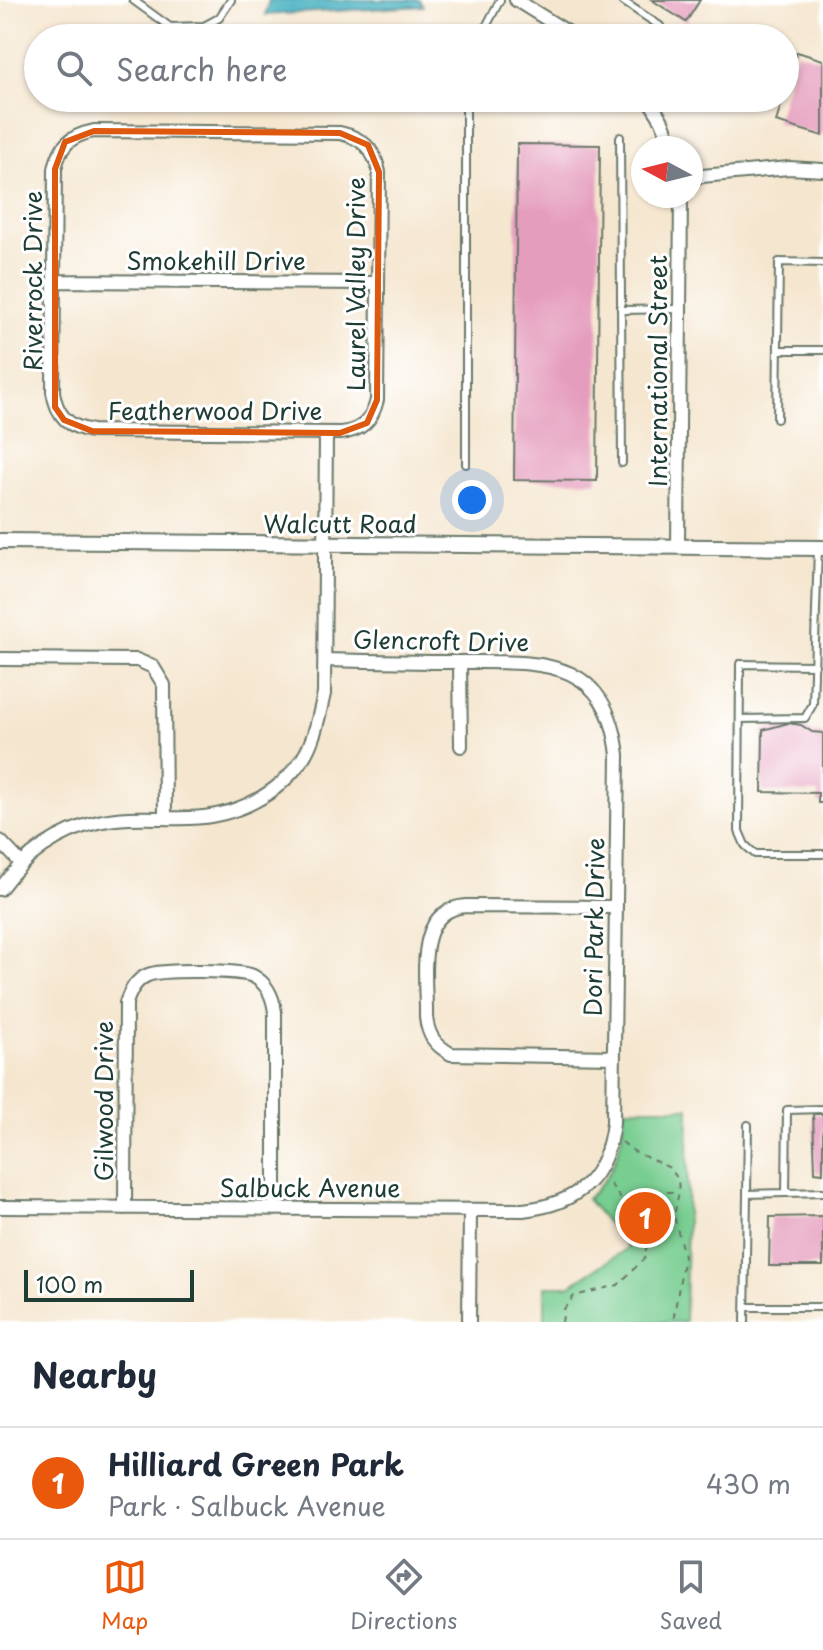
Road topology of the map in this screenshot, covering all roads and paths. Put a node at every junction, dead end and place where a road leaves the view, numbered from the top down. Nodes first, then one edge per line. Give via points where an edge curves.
1 (133, 0) edge
2 (231, 0) edge
3 (500, 0) edge
4 (516, 0) edge
5 (621, 0) edge
6 (166, 24) edge
7 (208, 24) edge
8 (487, 24) edge
9 (555, 24) edge
10 (657, 24) edge
11 (466, 112) edge
12 (659, 112) edge
13 (668, 136) edge
14 (620, 137) dead end
15 (65, 142) joint
16 (823, 170) edge
17 (703, 176) edge
18 (681, 208) edge
19 (823, 263) edge
20 (54, 281) junction
21 (378, 283) junction
22 (680, 309) junction
23 (621, 310) junction
24 (778, 350) junction
25 (823, 350) edge
26 (777, 419) dead end
27 (64, 420) joint
28 (367, 423) joint
29 (326, 433) junction
30 (622, 463) dead end
31 (466, 464) dead end
32 (0, 541) edge
33 (326, 545) junction
34 (678, 546) junction
35 (821, 548) edge
36 (819, 646) edge
37 (0, 659) edge
38 (325, 660) junction
39 (460, 662) junction
40 (815, 665) junction
41 (595, 693) joint
42 (740, 719) junction
43 (461, 746) dead end
44 (165, 818) junction
45 (0, 841) edge
46 (823, 854) edge
47 (21, 863) junction
48 (0, 889) edge
49 (615, 907) junction
50 (614, 1057) junction
51 (823, 1109) edge
52 (748, 1125) dead end
53 (621, 1142) dead end
54 (604, 1171) junction
55 (667, 1192) dead end
56 (679, 1192) junction
57 (823, 1192) edge
58 (786, 1193) junction
59 (747, 1194) junction
60 (640, 1206) dead end
61 (0, 1207) edge
62 (125, 1208) junction
63 (275, 1209) junction
64 (470, 1210) junction
65 (630, 1212) junction
66 (746, 1307) junction
67 (823, 1307) edge
68 (469, 1322) edge
69 (562, 1322) edge
70 (673, 1322) edge
71 (745, 1322) edge

1 - 6 lane
2 - 7 lane
3 - 8 lane
4 - 9 street
5 - 10 lane
11 - 31 lane
12 - 13 street
14 - 23 lane
15 - 20 street, Riverrock Drive via 55,169
15 - 21 street, Laurel Valley Drive via 94,131 355,136 368,145 379,172
16 - 17 street
18 - 22 street, International Street
19 - 24 lane via 779,262
20 - 21 street, Smokehill Drive
20 - 27 street, Riverrock Drive via 53,392
21 - 28 street, Laurel Valley Drive via 377,400
22 - 23 lane
22 - 34 street, International Street
23 - 30 lane
24 - 25 lane
24 - 26 lane
27 - 29 street, Featherwood Drive via 92,431
28 - 29 street, Featherwood Drive via 357,431
29 - 33 street
32 - 33 street, Walcutt Road
33 - 34 street, Walcutt Road
33 - 38 street
34 - 35 street, Walcutt Road
35 - 36 lane
36 - 40 lane
37 - 44 street via 137,660 153,667 164,685
38 - 39 street, Glencroft Drive
38 - 44 street via 317,725 304,757 281,782 256,802 226,814
39 - 41 street, Glencroft Drive via 549,665
39 - 43 street
40 - 42 lane via 813,704 805,718
40 - 42 lane via 740,664
41 - 49 street, Dori Park Drive via 612,722 618,755
42 - 46 lane via 739,831 745,845 755,854
44 - 47 street via 101,821 75,829
45 - 47 street
47 - 48 street
49 - 50 street, Dori Park Drive
49 - 50 street via 466,906 438,916 427,939 426,1017 429,1034 451,1054
50 - 54 street, Dori Park Drive via 612,1137
51 - 58 lane via 787,1110
52 - 59 lane
53 - 56 path via 670,1168
54 - 64 street, Salbuck Avenue via 557,1204
54 - 65 path
55 - 56 path
56 - 70 path via 674,1221 684,1256
57 - 58 lane
58 - 59 lane
59 - 66 lane
60 - 65 path
61 - 62 street, Salbuck Avenue
62 - 63 street, Salbuck Avenue
62 - 63 street, Gilwood Drive via 130,991 148,974 237,972 262,982 274,1000
63 - 64 street, Salbuck Avenue
64 - 68 street
65 - 69 path via 646,1238 644,1259 618,1285 574,1296
66 - 67 lane
66 - 71 lane

